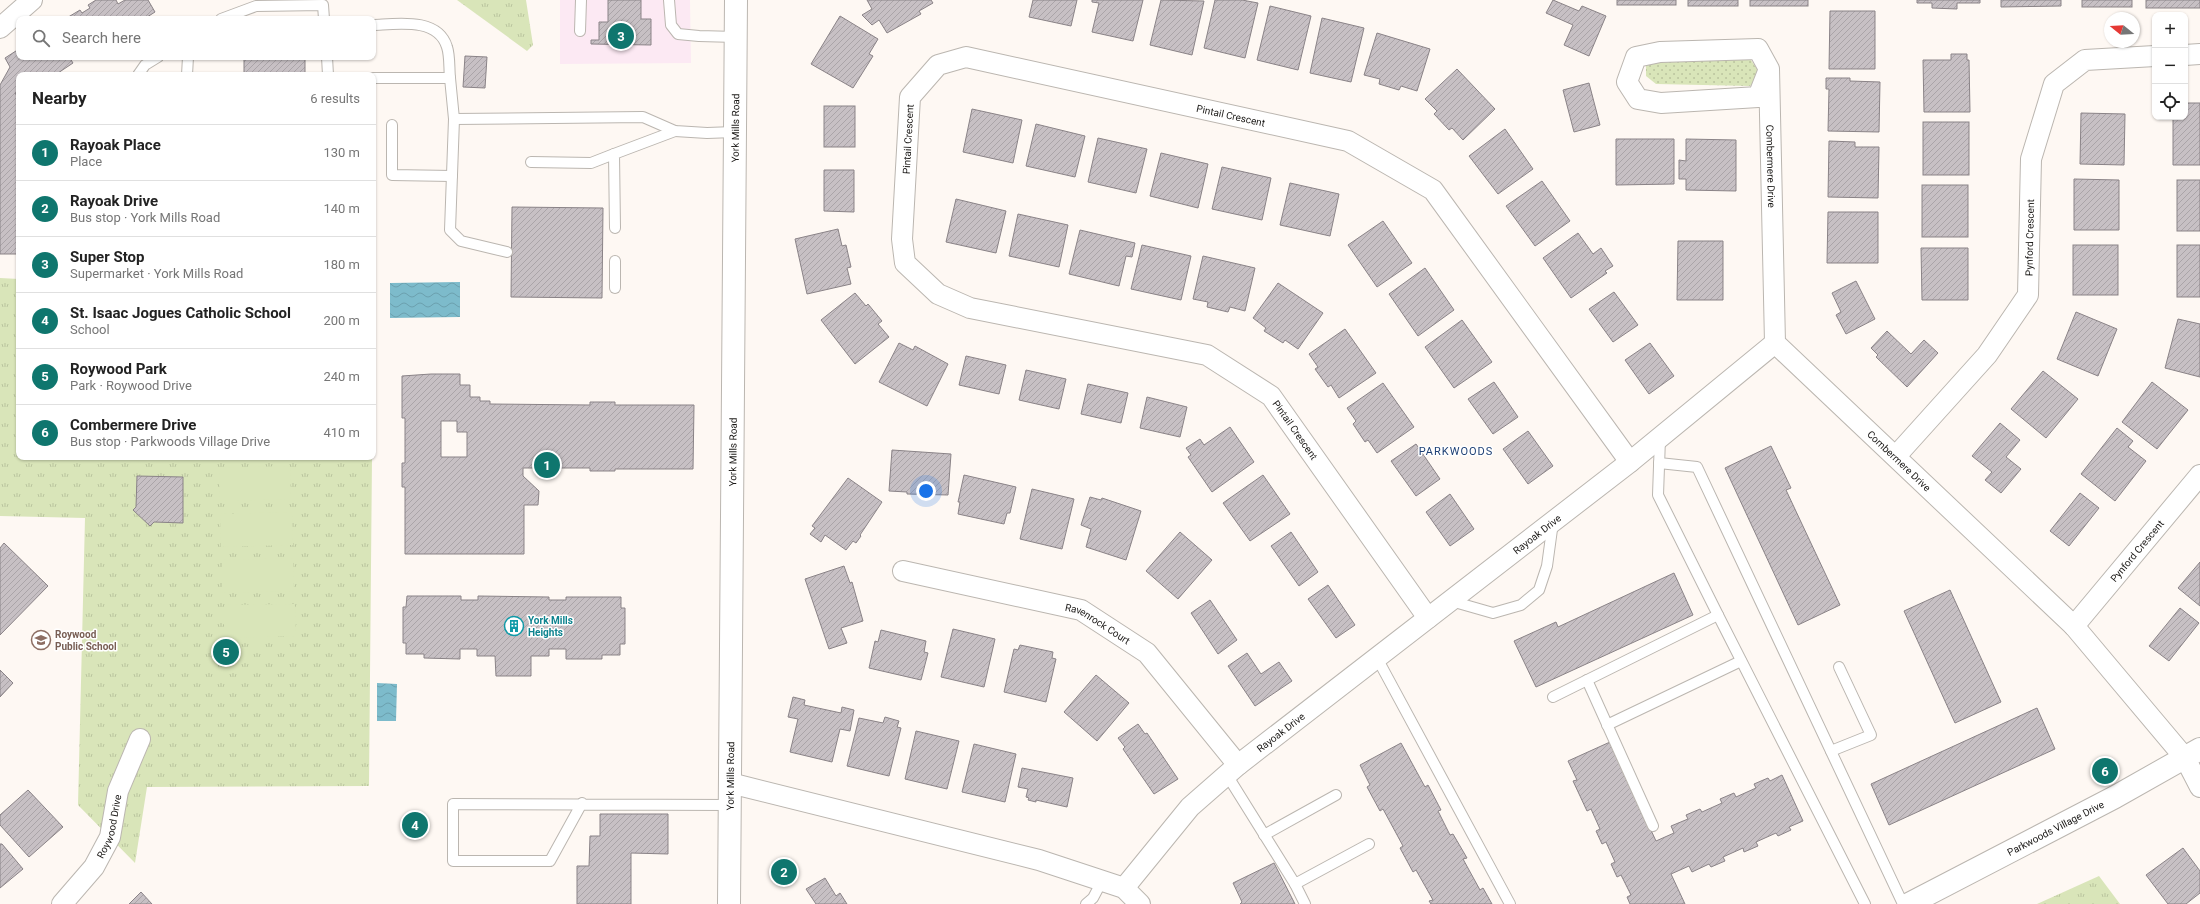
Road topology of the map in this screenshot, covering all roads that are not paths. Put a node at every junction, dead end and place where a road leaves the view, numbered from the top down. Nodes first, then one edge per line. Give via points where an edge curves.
1 (32, 0) edge
2 (581, 0) edge
3 (669, 0) edge
4 (736, 0) edge
5 (229, 16) edge
6 (324, 16) edge
7 (376, 25) edge
8 (0, 28) edge
9 (580, 31) dead end
10 (736, 37) junction
11 (2200, 54) edge
12 (2188, 55) edge
13 (2152, 56) edge
14 (153, 60) edge
15 (188, 60) edge
16 (327, 60) edge
17 (1769, 69) junction
18 (140, 72) edge
19 (187, 72) edge
20 (328, 72) edge
21 (376, 78) edge
22 (450, 78) junction
23 (454, 119) junction
24 (392, 125) dead end
25 (676, 131) junction
26 (734, 132) junction
27 (614, 154) junction
28 (531, 162) dead end
29 (452, 176) junction
30 (615, 228) dead end
31 (507, 252) dead end
32 (615, 261) dead end
33 (615, 288) dead end
34 (1775, 343) junction
35 (1660, 438) junction
36 (1896, 456) junction
37 (1630, 462) junction
38 (1659, 462) junction
39 (2200, 475) edge
40 (1553, 522) junction
41 (903, 571) dead end
42 (1450, 601) junction
43 (1718, 615) junction
44 (1428, 618) junction
45 (2074, 626) junction
46 (1377, 658) junction
47 (1741, 661) junction
48 (1839, 667) dead end
49 (1587, 680) junction
50 (1553, 697) dead end
51 (1607, 725) junction
52 (140, 739) dead end
53 (1831, 751) junction
54 (2192, 753) edge
55 (1232, 770) junction
56 (730, 783) junction
57 (2200, 787) edge
58 (1336, 795) dead end
59 (582, 803) junction
60 (730, 805) junction
61 (1653, 826) dead end
62 (1264, 835) junction
63 (1369, 844) dead end
64 (1102, 881) junction
65 (1295, 884) junction
66 (1124, 888) junction
67 (62, 904) edge
68 (729, 904) edge
69 (1086, 904) edge
70 (1140, 904) edge
71 (1306, 904) edge
72 (1510, 904) edge
73 (1865, 904) edge
74 (1903, 904) edge
75 (1908, 904) edge

1 - 8 street
2 - 9 lane
3 - 10 lane via 671,25 678,34
4 - 10 street, York Mills Road
5 - 6 lane via 256,6 323,5
7 - 22 lane via 420,24 436,31 447,46
10 - 26 street, York Mills Road
11 - 12 street
13 - 36 street, Pynford Crescent via 2085,60 2054,84 2031,159 2028,295 1987,355
14 - 18 lane
15 - 19 lane
16 - 20 lane
17 - 17 street, Combermere Drive via 1758,49 1660,52 1636,57 1627,82 1638,99 1661,102 1758,97
17 - 34 street, Combermere Drive
21 - 22 lane
22 - 23 lane
23 - 25 lane via 643,117
23 - 29 lane
24 - 29 lane via 392,175
25 - 26 lane via 707,134
25 - 27 lane
26 - 56 street, York Mills Road
27 - 28 lane via 591,163
27 - 30 lane
29 - 31 lane via 450,230 461,241
32 - 33 lane
34 - 35 street, Rayoak Drive
34 - 36 street, Combermere Drive
35 - 37 street, Rayoak Drive
35 - 38 lane
36 - 45 street, Combermere Drive
37 - 40 street, Rayoak Drive
37 - 44 street, Pintail Crescent via 1433,190 1348,141 966,57 938,65 910,97 902,239 905,263 938,294 970,308 1207,355 1272,396
38 - 43 lane via 1658,495
38 - 53 lane via 1697,467
39 - 45 street, Pynford Crescent
40 - 42 street, Rayoak Drive
40 - 42 lane via 1547,566 1539,590 1521,605 1493,613
41 - 55 street, Ravenrock Court via 1081,610 1147,653
42 - 44 street, Rayoak Drive
43 - 47 lane
43 - 49 lane
44 - 46 street, Rayoak Drive
45 - 54 street, Combermere Drive
46 - 55 street, Rayoak Drive
46 - 72 lane
47 - 51 lane
47 - 73 lane
48 - 53 lane via 1871,735
49 - 50 lane
49 - 51 lane
51 - 61 lane
52 - 67 street, Roywood Drive via 118,791 110,837 94,867
53 - 74 lane
54 - 57 street, Combermere Drive
54 - 75 street, Parkwoods Village Drive via 2115,797
55 - 62 lane
55 - 66 street, Rayoak Drive via 1190,807
56 - 60 street, York Mills Road
56 - 64 street via 1039,860
58 - 62 lane
59 - 59 lane via 453,804 453,861 550,861
59 - 60 lane
60 - 68 street, York Mills Road
62 - 65 lane
63 - 65 lane
64 - 66 street
64 - 69 lane via 1093,898
65 - 71 lane
66 - 70 street

